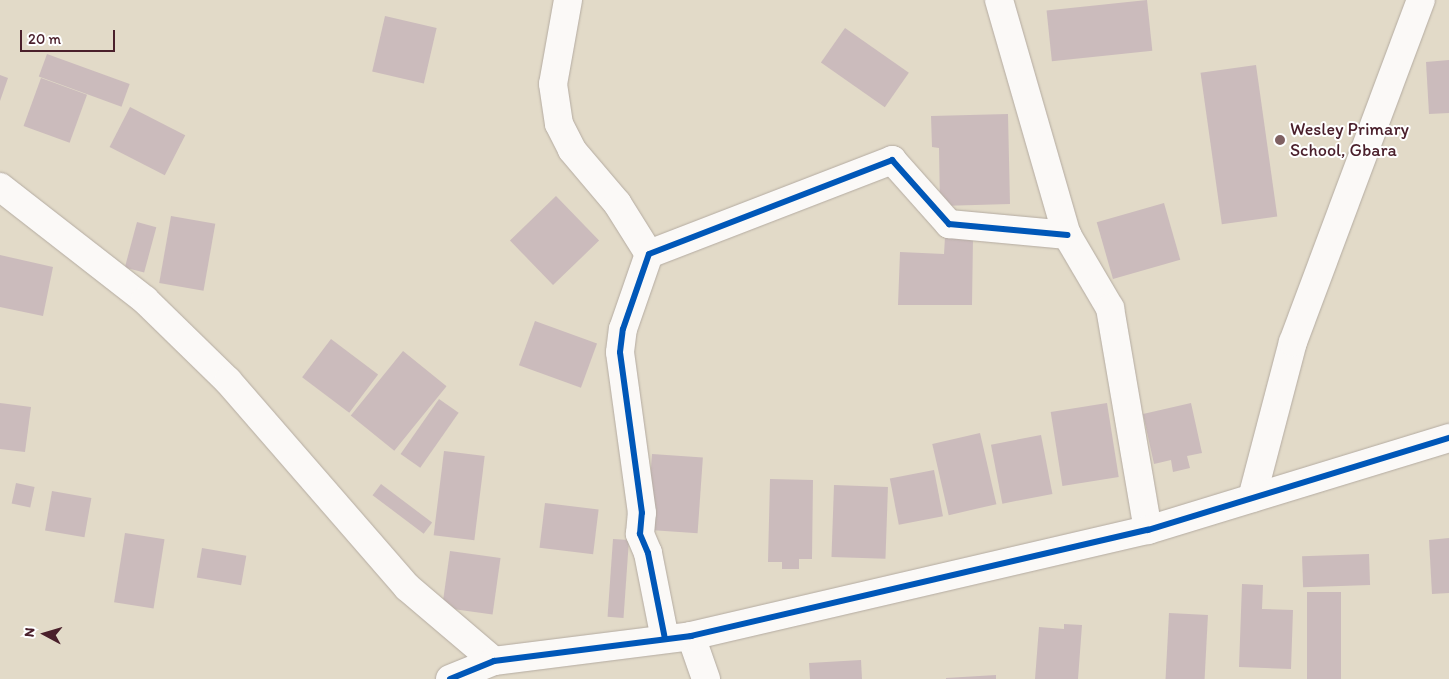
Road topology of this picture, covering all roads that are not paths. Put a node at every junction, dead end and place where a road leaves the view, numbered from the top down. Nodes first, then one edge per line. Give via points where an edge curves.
1 (568, 0) edge
2 (999, 0) edge
3 (1421, 0) edge
4 (1, 191) edge
5 (1067, 235) junction
6 (649, 254) junction
7 (1449, 438) edge
8 (1252, 498) junction
9 (1148, 530) junction
10 (692, 636) junction
11 (665, 639) junction
12 (494, 661) junction
13 (450, 679) edge
14 (706, 679) edge

1 - 6 street via 553,84 560,124 577,156 617,203
2 - 5 street
3 - 8 street via 1293,342
4 - 12 street via 145,300 228,381 407,587
5 - 6 street via 949,224 892,160
5 - 9 street via 1110,308
6 - 11 street via 623,329 620,352 642,513 640,534 648,553
7 - 8 street
8 - 9 street
9 - 10 street
10 - 11 street
10 - 14 street
11 - 12 street
12 - 13 street

